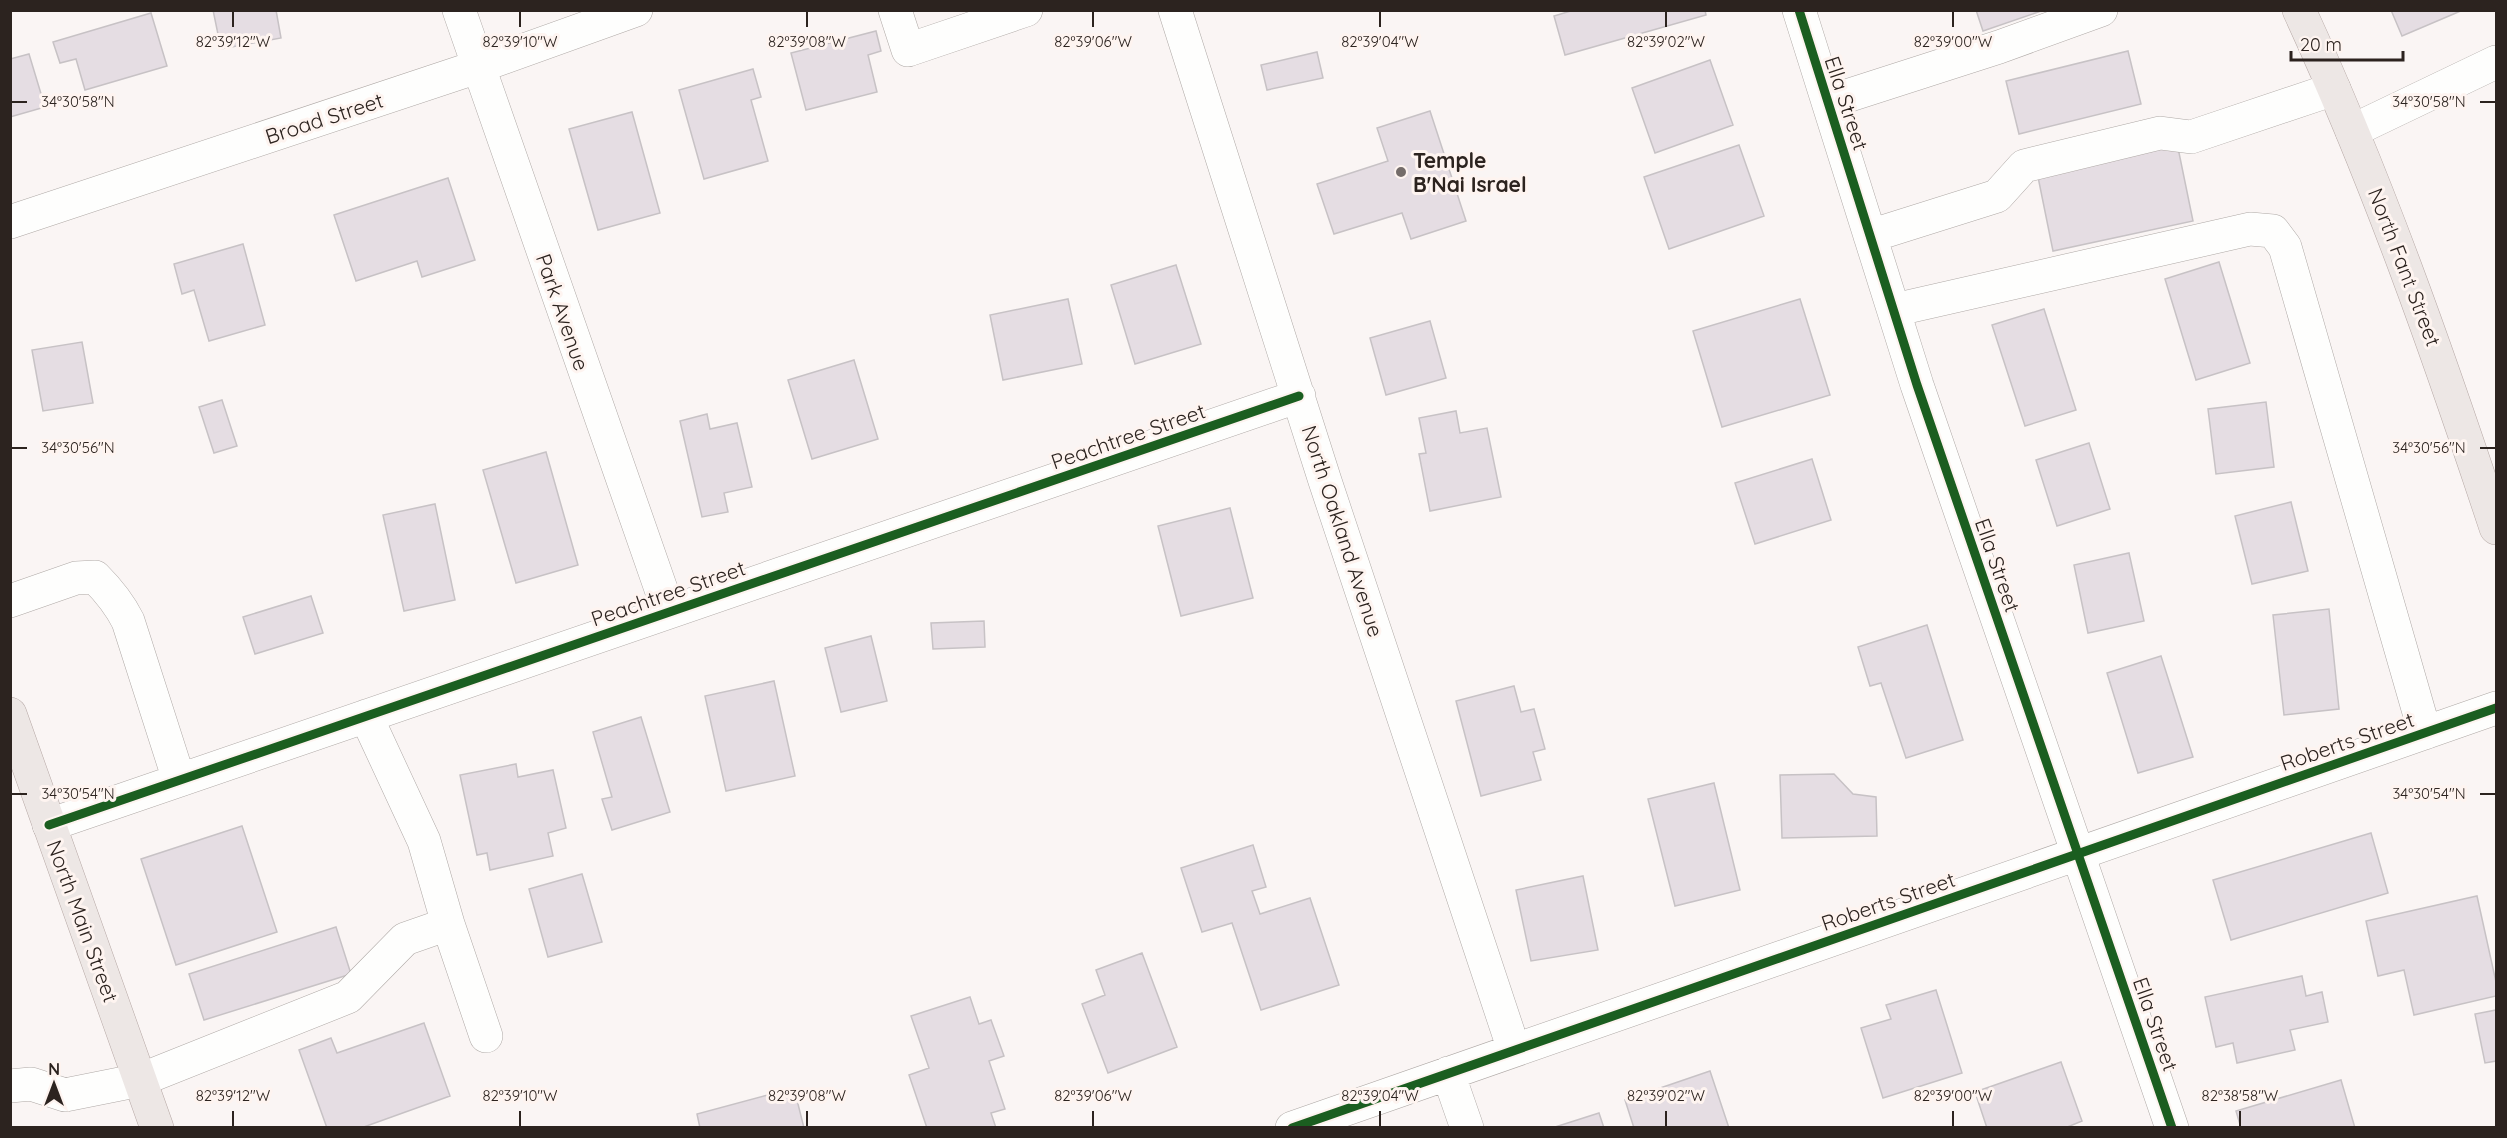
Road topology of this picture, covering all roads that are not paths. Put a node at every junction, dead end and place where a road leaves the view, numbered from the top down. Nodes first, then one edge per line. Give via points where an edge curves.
1 (459, 10) edge
2 (636, 10) edge
3 (895, 10) edge
4 (1026, 10) edge
5 (1175, 10) edge
6 (1799, 10) edge
7 (2101, 10) edge
8 (2299, 10) edge
9 (2496, 62) edge
10 (477, 67) junction
11 (2334, 89) junction
12 (1828, 102) junction
13 (2352, 131) junction
14 (10, 222) edge
15 (1870, 236) junction
16 (1894, 310) junction
17 (1299, 396) junction
18 (2496, 528) edge
19 (10, 601) edge
20 (669, 612) junction
21 (2496, 708) edge
22 (10, 714) edge
23 (366, 716) junction
24 (2425, 733) junction
25 (179, 780) junction
26 (49, 825) junction
27 (2078, 854) junction
28 (448, 924) junction
29 (486, 1036) dead end
30 (1515, 1050) junction
31 (1448, 1073) junction
32 (140, 1080) junction
33 (10, 1086) edge
34 (157, 1128) edge
35 (1292, 1128) edge
36 (1467, 1128) edge
37 (2172, 1128) edge

1 - 10 street, Park Avenue
2 - 10 street, Broad Street
3 - 4 street via 908,50
5 - 17 street, North Oakland Avenue
6 - 12 street, Ella Street
7 - 12 street
8 - 11 main road, North Fant Street
9 - 13 street
10 - 14 street, Broad Street
10 - 20 street, Park Avenue
11 - 13 main road, North Fant Street
11 - 15 street via 2191,136 2160,133 2024,166 1997,196
12 - 15 street, Ella Street
13 - 18 main road, North Fant Street via 2427,320
15 - 16 street, Ella Street
16 - 24 street via 2250,229 2273,231 2285,248
16 - 27 street, Ella Street
17 - 20 street, Peachtree Street
17 - 30 street, North Oakland Avenue
19 - 25 street via 76,578 95,577 108,590 128,621
20 - 23 street, Peachtree Street
21 - 24 street, Roberts Street
22 - 26 main road, North Main Street
23 - 25 street, Peachtree Street
23 - 28 street via 424,842
24 - 27 street, Roberts Street
25 - 26 street, Peachtree Street
26 - 32 main road, North Main Street
27 - 30 street, Roberts Street
27 - 37 street, Ella Street
28 - 29 street
28 - 32 street via 405,939 348,997
30 - 31 street, Roberts Street
31 - 35 street, Roberts Street
31 - 36 street
32 - 33 street via 65,1095 31,1084
32 - 34 main road, North Main Street

